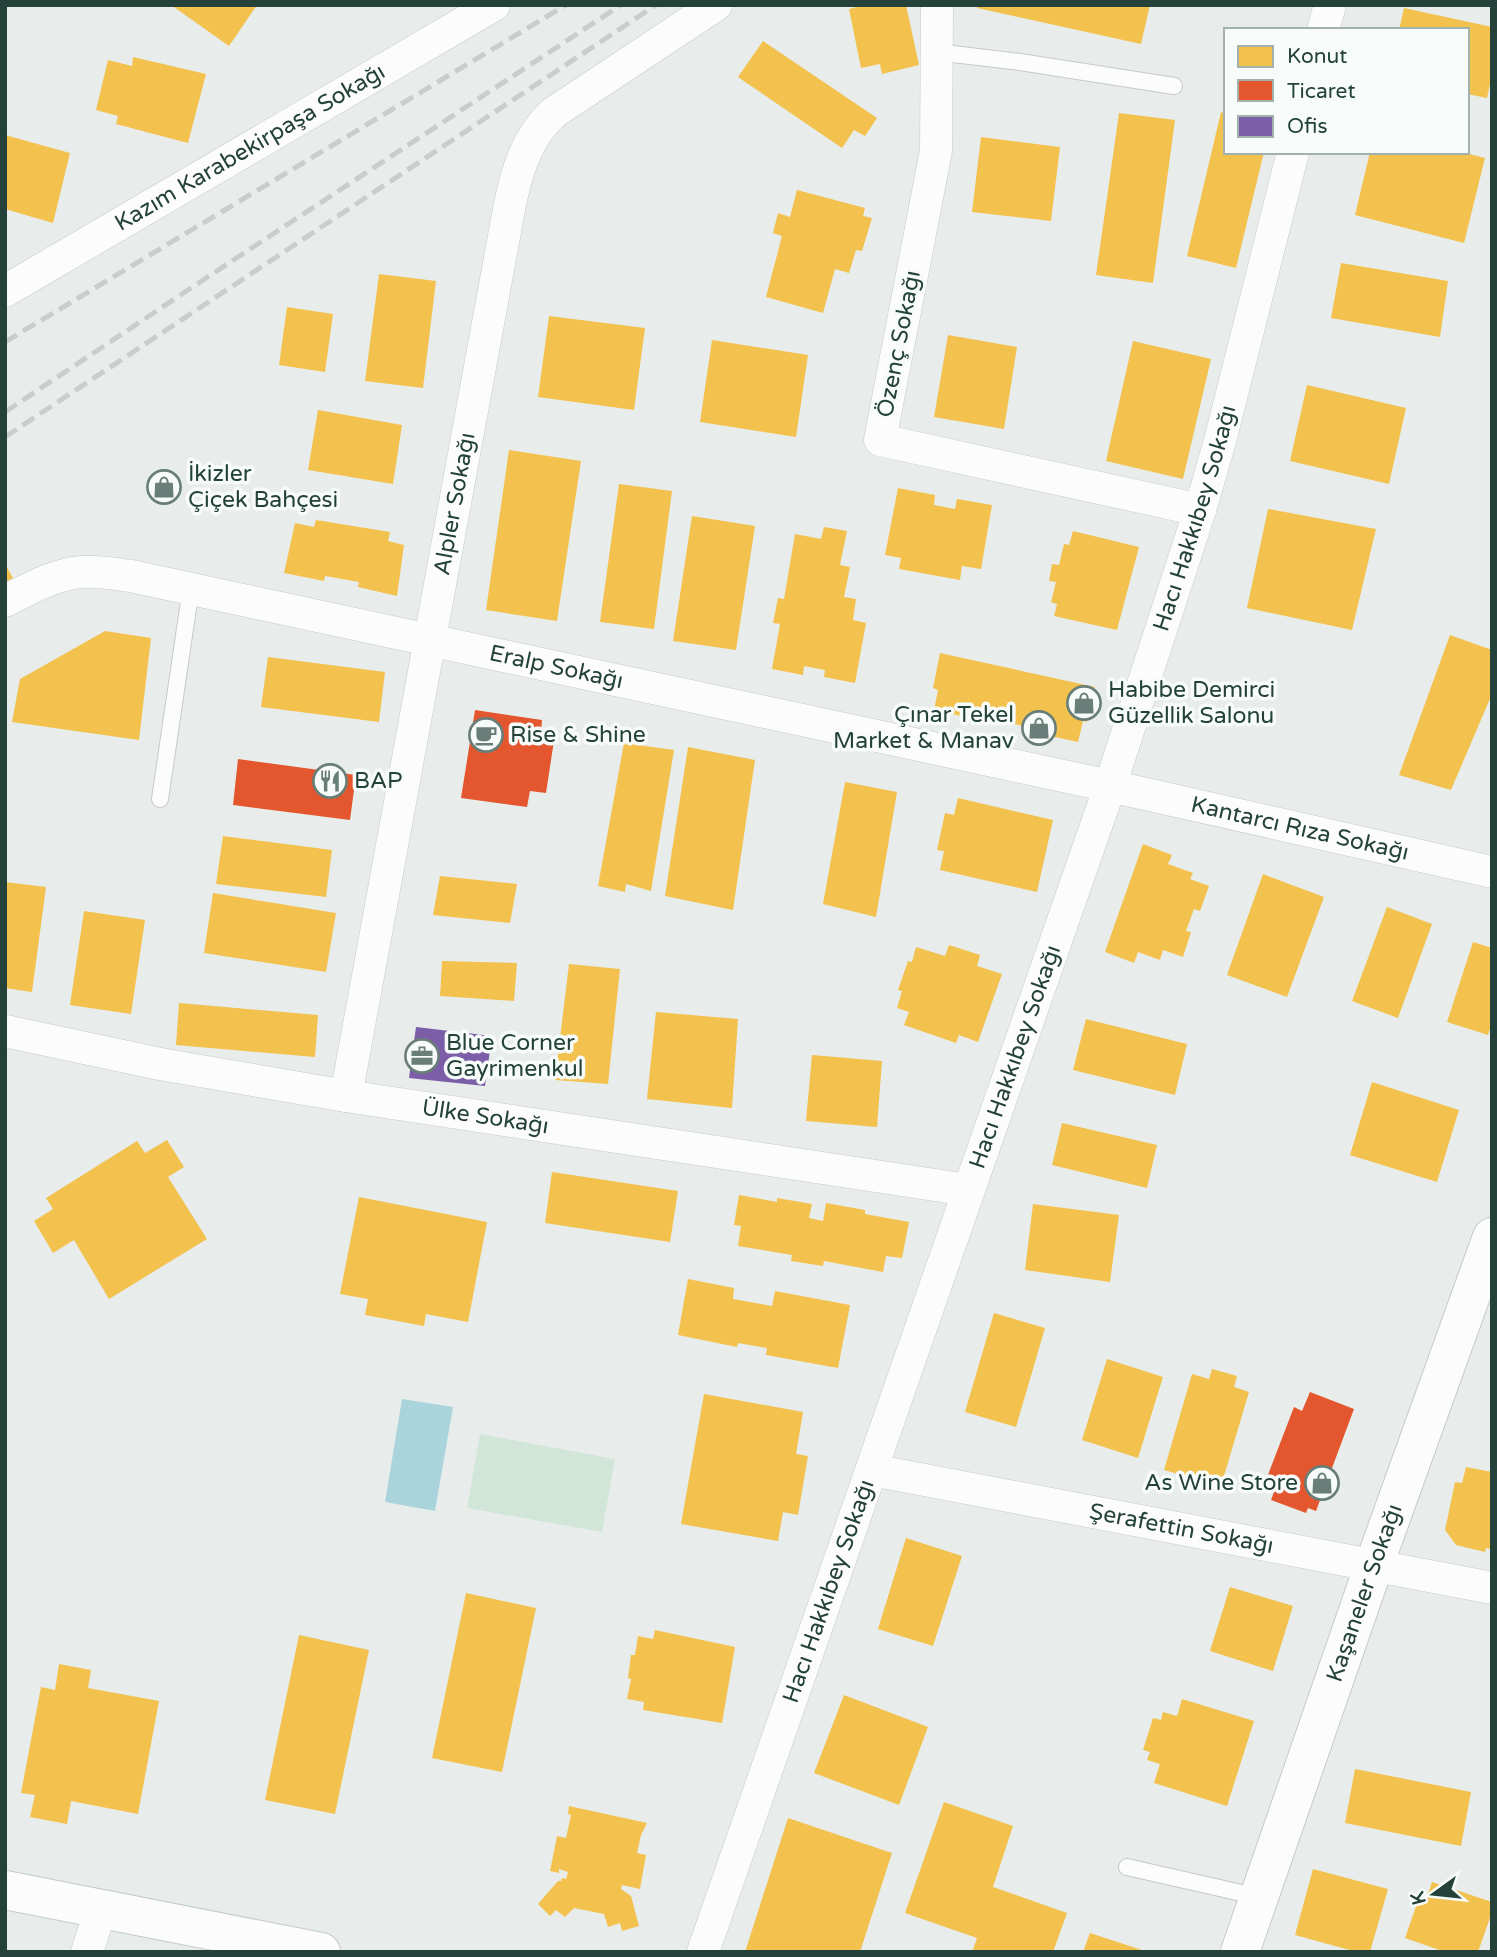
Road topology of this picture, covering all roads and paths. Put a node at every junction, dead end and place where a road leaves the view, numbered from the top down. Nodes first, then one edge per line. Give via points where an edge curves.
1 (494, 5) edge
2 (716, 5) edge
3 (937, 5) edge
4 (1329, 5) edge
5 (1324, 28) edge
6 (936, 52) junction
7 (1174, 86) dead end
8 (1293, 154) edge
9 (5, 291) edge
10 (1200, 510) junction
11 (191, 587) junction
12 (5, 601) edge
13 (430, 639) junction
14 (1110, 786) junction
15 (160, 799) dead end
16 (1492, 872) edge
17 (5, 1031) edge
18 (346, 1096) junction
19 (968, 1190) junction
20 (1492, 1237) edge
21 (872, 1470) junction
22 (1374, 1565) junction
23 (1492, 1588) edge
24 (1127, 1867) dead end
25 (5, 1890) edge
26 (1259, 1897) junction
27 (101, 1908) junction
28 (88, 1952) edge
29 (321, 1952) edge
30 (703, 1952) edge
31 (1240, 1952) edge

1 - 9 street, Kazım Karabekirpaşa Sokağı
2 - 13 street, Alpler Sokağı via 562,107 539,127 524,155 507,220
3 - 6 street, Özenç Sokağı
4 - 5 street
6 - 7 lane
6 - 10 street, Özenç Sokağı via 936,151 880,440
8 - 10 street, Hacı Hakkıbey Sokağı
10 - 14 street, Hacı Hakkıbey Sokağı
11 - 12 street, Eralp Sokağı via 80,572
11 - 13 street, Eralp Sokağı
11 - 15 lane
13 - 14 street, Eralp Sokağı
13 - 18 street, Alpler Sokağı
14 - 16 street, Kantarcı Rıza Sokağı
14 - 19 street, Hacı Hakkıbey Sokağı
17 - 18 street, Ülke Sokağı
18 - 19 street, Ülke Sokağı
19 - 21 street, Hacı Hakkıbey Sokağı
20 - 22 street, Kaşaneler Sokağı
21 - 22 street, Şerafettin Sokağı
21 - 30 street, Hacı Hakkıbey Sokağı
22 - 23 street, Şerafettin Sokağı
22 - 26 street, Kaşaneler Sokağı
24 - 26 lane
25 - 27 street
26 - 31 street, Kaşaneler Sokağı
27 - 28 street
27 - 29 street

